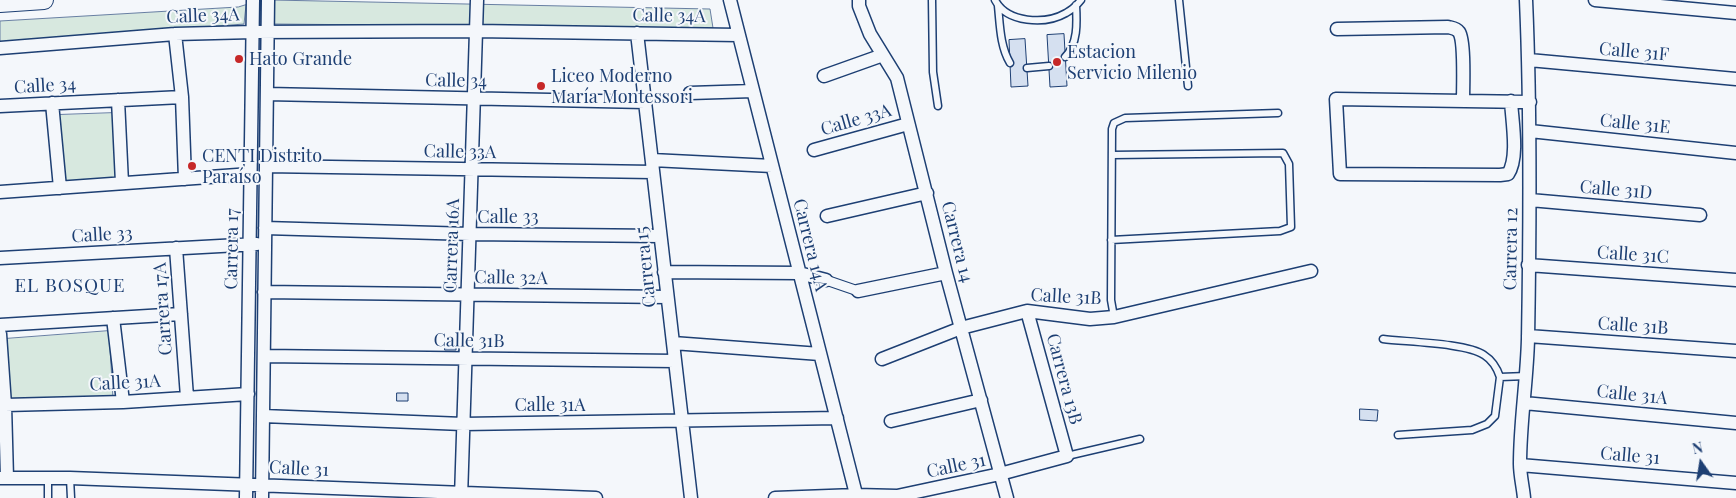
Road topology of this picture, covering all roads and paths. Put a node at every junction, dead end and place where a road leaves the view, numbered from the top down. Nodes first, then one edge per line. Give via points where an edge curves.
1 (44, 0) edge
2 (253, 0) edge
3 (268, 0) edge
4 (477, 0) edge
5 (730, 0) edge
6 (859, 0) edge
7 (932, 0) edge
8 (1179, 0) edge
9 (1526, 0) edge
10 (1595, 0) edge
11 (0, 3) edge
12 (997, 3) edge
13 (1078, 3) edge
14 (1670, 3) edge
15 (1736, 13) edge
16 (1337, 29) dead end
17 (476, 31) junction
18 (253, 32) junction
19 (268, 32) junction
20 (637, 33) junction
21 (175, 34) junction
22 (738, 35) junction
23 (0, 48) edge
24 (883, 55) junction
25 (1065, 57) dead end
26 (1528, 60) junction
27 (1010, 63) dead end
28 (1049, 66) dead end
29 (1027, 68) dead end
30 (824, 76) dead end
31 (1736, 79) edge
32 (1188, 86) dead end
33 (753, 91) junction
34 (690, 93) dead end
35 (267, 94) junction
36 (182, 97) junction
37 (474, 99) junction
38 (118, 100) junction
39 (1463, 101) junction
40 (645, 102) junction
41 (1512, 102) junction
42 (1530, 102) junction
43 (52, 103) junction
44 (0, 106) edge
45 (938, 106) dead end
46 (1278, 113) dead end
47 (908, 124) junction
48 (1530, 130) junction
49 (814, 150) dead end
50 (1736, 153) edge
51 (1112, 155) junction
52 (266, 166) junction
53 (652, 166) junction
54 (772, 166) junction
55 (472, 170) junction
56 (251, 174) junction
57 (185, 179) junction
58 (122, 183) junction
59 (60, 188) junction
60 (0, 192) edge
61 (927, 194) junction
62 (1530, 200) junction
63 (1700, 215) dead end
64 (827, 216) dead end
65 (265, 228) junction
66 (470, 234) junction
67 (660, 236) junction
68 (1111, 240) junction
69 (265, 244) junction
70 (250, 245) junction
71 (176, 248) junction
72 (0, 258) edge
73 (1528, 265) junction
74 (1311, 271) dead end
75 (664, 272) junction
76 (800, 273) junction
77 (946, 273) junction
78 (826, 280) joint
79 (1736, 280) edge
80 (858, 291) joint
81 (264, 292) junction
82 (468, 295) junction
83 (668, 298) junction
84 (1027, 311) junction
85 (181, 314) junction
86 (1114, 316) junction
87 (113, 318) junction
88 (0, 325) edge
89 (961, 328) junction
90 (0, 334) edge
91 (1528, 336) junction
92 (1383, 339) dead end
93 (673, 343) junction
94 (1736, 351) edge
95 (820, 354) junction
96 (264, 356) junction
97 (466, 358) junction
98 (882, 359) dead end
99 (675, 361) junction
100 (1527, 376) junction
101 (1500, 377) junction
102 (248, 394) junction
103 (187, 397) junction
104 (981, 400) junction
105 (123, 402) junction
106 (1524, 402) junction
107 (5, 405) junction
108 (263, 416) junction
109 (837, 418) junction
110 (891, 421) dead end
111 (682, 422) junction
112 (1736, 423) edge
113 (463, 424) junction
114 (1398, 435) dead end
115 (1140, 439) dead end
116 (1067, 456) junction
117 (1520, 465) junction
118 (1000, 474) junction
119 (4, 478) edge
120 (48, 478) junction
121 (70, 478) junction
122 (1736, 483) edge
123 (246, 484) junction
124 (262, 492) edge
125 (461, 496) edge
126 (857, 497) edge
127 (48, 498) edge
128 (71, 498) edge
129 (246, 498) edge
130 (596, 498) edge
131 (690, 498) edge
132 (776, 498) edge
133 (1007, 498) edge
134 (1524, 498) edge

1 - 11 main road
2 - 18 street, Carrera 17
3 - 19 street, Carrera 17
4 - 17 street, Carrera 16A
5 - 22 street, Carrera 14A
6 - 24 street, Carrera 14 via 858,6 870,34
7 - 45 lane via 933,72
8 - 32 lane
9 - 26 street, Carrera 12
10 - 14 street
12 - 13 lane via 1008,14 1035,20 1066,13
12 - 27 lane via 1002,42
13 - 25 lane via 1074,43
14 - 15 street
16 - 39 street via 1456,29 1462,44
17 - 19 street, Calle 34A
17 - 20 street, Calle 34A
17 - 37 street, Carrera 16A
18 - 19 street, Calle 34A
18 - 21 street, Calle 34A
18 - 56 street, Carrera 17
19 - 35 street, Carrera 17
20 - 22 street, Calle 34A
20 - 40 street, Carrera 15
21 - 23 street, Calle 34A
21 - 36 street
22 - 33 street, Carrera 14A
24 - 30 street
24 - 47 street, Carrera 14 via 897,78
26 - 31 street, Calle 31F
26 - 42 street, Carrera 12
28 - 29 lane
33 - 34 street
33 - 54 street, Carrera 14A
35 - 37 street, Calle 34
35 - 52 street, Carrera 17
36 - 38 street, Calle 34
36 - 57 street
37 - 40 street, Calle 34
37 - 55 street, Carrera 16A
38 - 43 street, Calle 34
38 - 58 street
39 - 41 street
39 - 41 street via 1336,99 1340,174 1508,174 1514,153
40 - 53 street, Carrera 15
41 - 42 street
42 - 48 street, Carrera 12
43 - 44 street, Calle 34
43 - 59 street
46 - 51 lane via 1118,119 1112,129
47 - 49 street, Calle 33A
47 - 61 street, Carrera 14
48 - 50 street, Calle 31E
48 - 62 street, Carrera 12
51 - 68 lane
51 - 68 lane via 1283,153 1289,164 1291,227 1280,231
52 - 55 street, Calle 33A
52 - 65 street, Carrera 17
53 - 54 street, Calle 33A
53 - 55 street, Calle 33A
53 - 67 street, Carrera 15
54 - 76 street, Carrera 14A
55 - 66 street, Carrera 16A
56 - 57 street
56 - 70 street, Carrera 17
57 - 58 street
58 - 59 street
59 - 60 street
61 - 64 street
61 - 77 street, Carrera 14
62 - 63 street, Calle 31D
62 - 73 street, Carrera 12
65 - 66 street, Calle 33
65 - 69 street, Carrera 17
66 - 67 street, Calle 33
66 - 82 street, Carrera 16A
67 - 75 street, Carrera 15
68 - 86 lane
69 - 70 street, Calle 33
69 - 81 street, Carrera 17
70 - 71 street, Calle 33
70 - 102 street, Carrera 17
71 - 72 street, Calle 33
71 - 85 street, Carrera 17A
73 - 79 street, Calle 31C
73 - 91 street, Carrera 12
74 - 86 street, Calle 31B
75 - 76 street
75 - 83 street, Carrera 15
76 - 78 street
76 - 95 street, Carrera 14A
77 - 80 street
77 - 89 street, Carrera 14
78 - 80 street
81 - 82 street, Calle 32A
81 - 96 street, Carrera 17
82 - 83 street, Calle 32A
82 - 97 street, Carrera 16A
83 - 93 street, Carrera 15
84 - 86 street, Calle 31B via 1090,319
84 - 89 street, Calle 31B
84 - 116 street, Carrera 13B
85 - 87 street
85 - 103 street, Carrera 17A
87 - 88 street
87 - 105 street
89 - 98 street, Calle 31B
89 - 104 street, Carrera 14
90 - 107 street
91 - 94 street, Calle 31B
91 - 100 street, Carrera 12
92 - 101 lane via 1464,348 1484,354 1497,368
93 - 95 street
93 - 99 street, Carrera 15
95 - 109 street, Carrera 14A
96 - 97 street, Calle 31B
96 - 108 street, Carrera 17
97 - 99 street, Calle 31B
97 - 113 street, Carrera 16A
99 - 111 street, Carrera 15
100 - 101 lane
100 - 106 street, Carrera 12
101 - 114 lane via 1495,416 1487,424 1472,430
102 - 103 street, Calle 31A
102 - 123 street, Carrera 17
103 - 105 street, Calle 31A
104 - 110 street
104 - 118 street, Carrera 14
105 - 107 street, Calle 31A
106 - 112 street, Calle 31A
106 - 117 street, Carrera 12
107 - 119 street
108 - 113 street, Calle 31A
108 - 124 street, Carrera 17
109 - 111 street, Calle 31A
109 - 126 street, Carrera 14A
111 - 113 street, Calle 31A
111 - 131 street, Carrera 15
113 - 125 street, Carrera 16A
115 - 116 lane, Calle 31
116 - 118 street, Calle 31
117 - 122 street, Calle 31
117 - 134 street, Carrera 12
118 - 126 street, Calle 31 via 897,496
118 - 133 street, Carrera 14
119 - 120 street, Calle 31
120 - 121 street, Calle 31
120 - 127 lane
121 - 123 street, Calle 31
121 - 128 lane
123 - 124 street, Calle 31
123 - 129 street, Carrera 17
124 - 125 street, Calle 31
125 - 130 street, Calle 31
126 - 132 street, Calle 31

